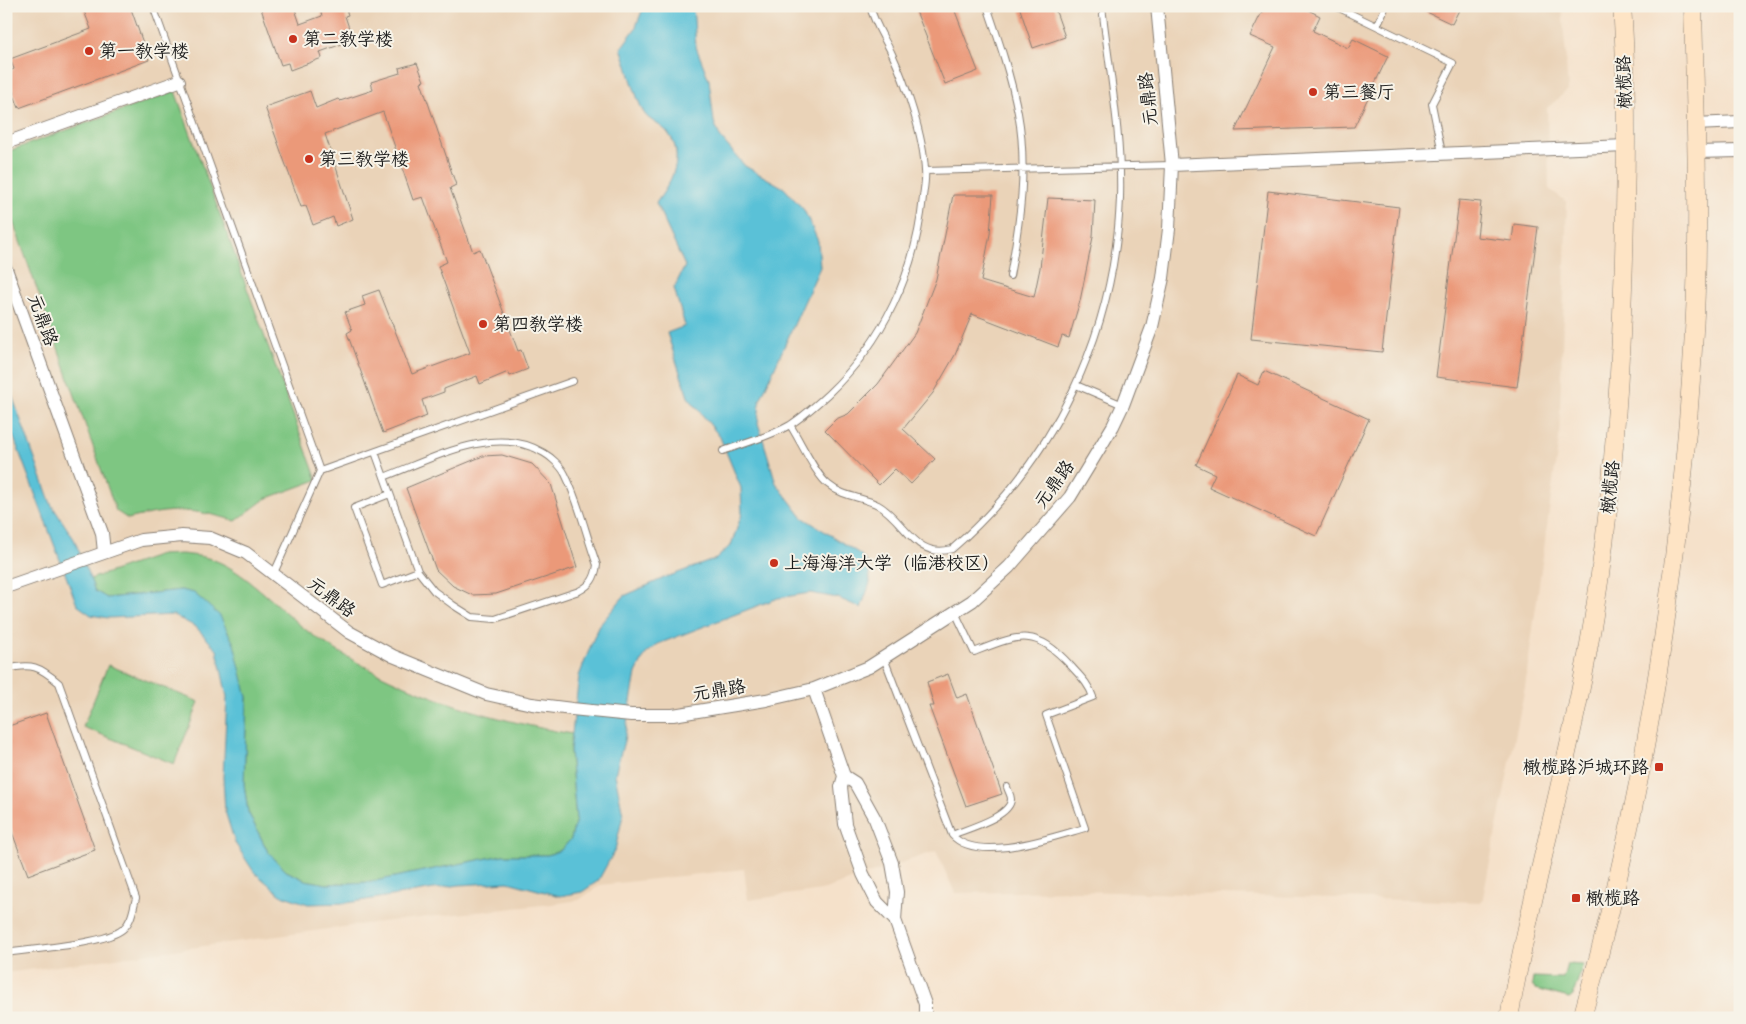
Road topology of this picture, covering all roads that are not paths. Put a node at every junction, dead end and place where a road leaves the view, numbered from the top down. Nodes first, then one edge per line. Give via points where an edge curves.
1 (152, 6) edge
2 (870, 6) edge
3 (986, 6) edge
4 (1102, 6) edge
5 (1157, 6) edge
6 (1335, 6) edge
7 (1386, 6) edge
8 (1622, 6) edge
9 (1693, 6) edge
10 (1377, 26) junction
11 (179, 81) junction
12 (1740, 122) edge
13 (1695, 124) junction
14 (6, 143) edge
15 (1626, 146) junction
16 (1740, 151) edge
17 (1696, 152) junction
18 (1442, 153) junction
19 (1172, 165) junction
20 (1119, 167) junction
21 (1023, 169) junction
22 (925, 171) junction
23 (6, 269) edge
24 (1010, 276) dead end
25 (573, 381) dead end
26 (1076, 385) junction
27 (1123, 405) junction
28 (790, 425) junction
29 (723, 451) dead end
30 (375, 452) junction
31 (320, 471) junction
32 (384, 476) junction
33 (390, 494) junction
34 (104, 552) junction
35 (418, 571) junction
36 (274, 573) junction
37 (6, 587) edge
38 (955, 612) junction
39 (884, 658) junction
40 (6, 669) edge
41 (814, 689) junction
42 (844, 776) junction
43 (1007, 787) dead end
44 (952, 835) junction
45 (895, 920) junction
46 (6, 953) edge
47 (925, 1018) edge
48 (1509, 1018) edge
49 (1582, 1018) edge

1 - 11 lane
2 - 22 lane via 907,92
3 - 21 lane via 1005,60 1018,114
4 - 20 lane
5 - 19 street, 元鼎路
6 - 10 lane
7 - 10 lane
8 - 15 main road, 橄榄路
9 - 13 main road
10 - 18 lane via 1453,63 1432,104
11 - 14 street
11 - 31 lane
12 - 13 street
13 - 17 main road
15 - 18 street
15 - 48 main road, 橄榄路 via 1622,331 1601,572 1587,659
16 - 17 street
17 - 49 main road via 1695,313 1672,578 1629,829 1600,956
18 - 19 street
19 - 20 lane
19 - 27 street, 元鼎路 via 1163,278 1152,328
20 - 21 lane
20 - 26 lane via 1116,253 1108,294 1096,337
21 - 22 lane
21 - 24 lane via 1020,222
22 - 28 lane via 922,212 914,252 899,295 882,327 840,383
23 - 34 street, 元鼎路 via 102,533
25 - 30 lane
26 - 27 lane
26 - 28 lane via 1025,472 970,534 952,549 943,551 932,551 918,544 888,512 877,505 829,486
27 - 38 street, 元鼎路 via 1114,426 1070,497 1009,567
28 - 29 lane
30 - 31 lane
30 - 32 lane
31 - 36 lane
32 - 33 lane
32 - 35 lane via 482,441 507,440 530,444 549,456 565,473 597,565 588,586 579,591 495,619 472,617 434,591
33 - 35 lane
33 - 35 lane via 354,508 382,585
34 - 36 street, 元鼎路 via 141,540 182,536 210,538 246,553
34 - 37 street, 元鼎路
36 - 41 street, 元鼎路 via 349,632 393,656 486,694 532,704 631,715 673,715
38 - 39 street, 元鼎路
38 - 44 lane via 974,652 1006,639 1024,636 1040,640 1054,648 1090,687 1093,697 1046,715 1085,828 1040,841 996,848 966,846
39 - 41 street, 元鼎路
39 - 44 lane
40 - 46 lane via 27,664 44,670 59,683 136,898 132,916 123,929 107,938
41 - 42 street
42 - 45 street via 841,787 846,824 863,874 876,902
42 - 45 street via 855,783 875,820 892,863 897,892
43 - 44 lane via 1011,798 1009,806 1001,814
45 - 47 street via 925,1004

